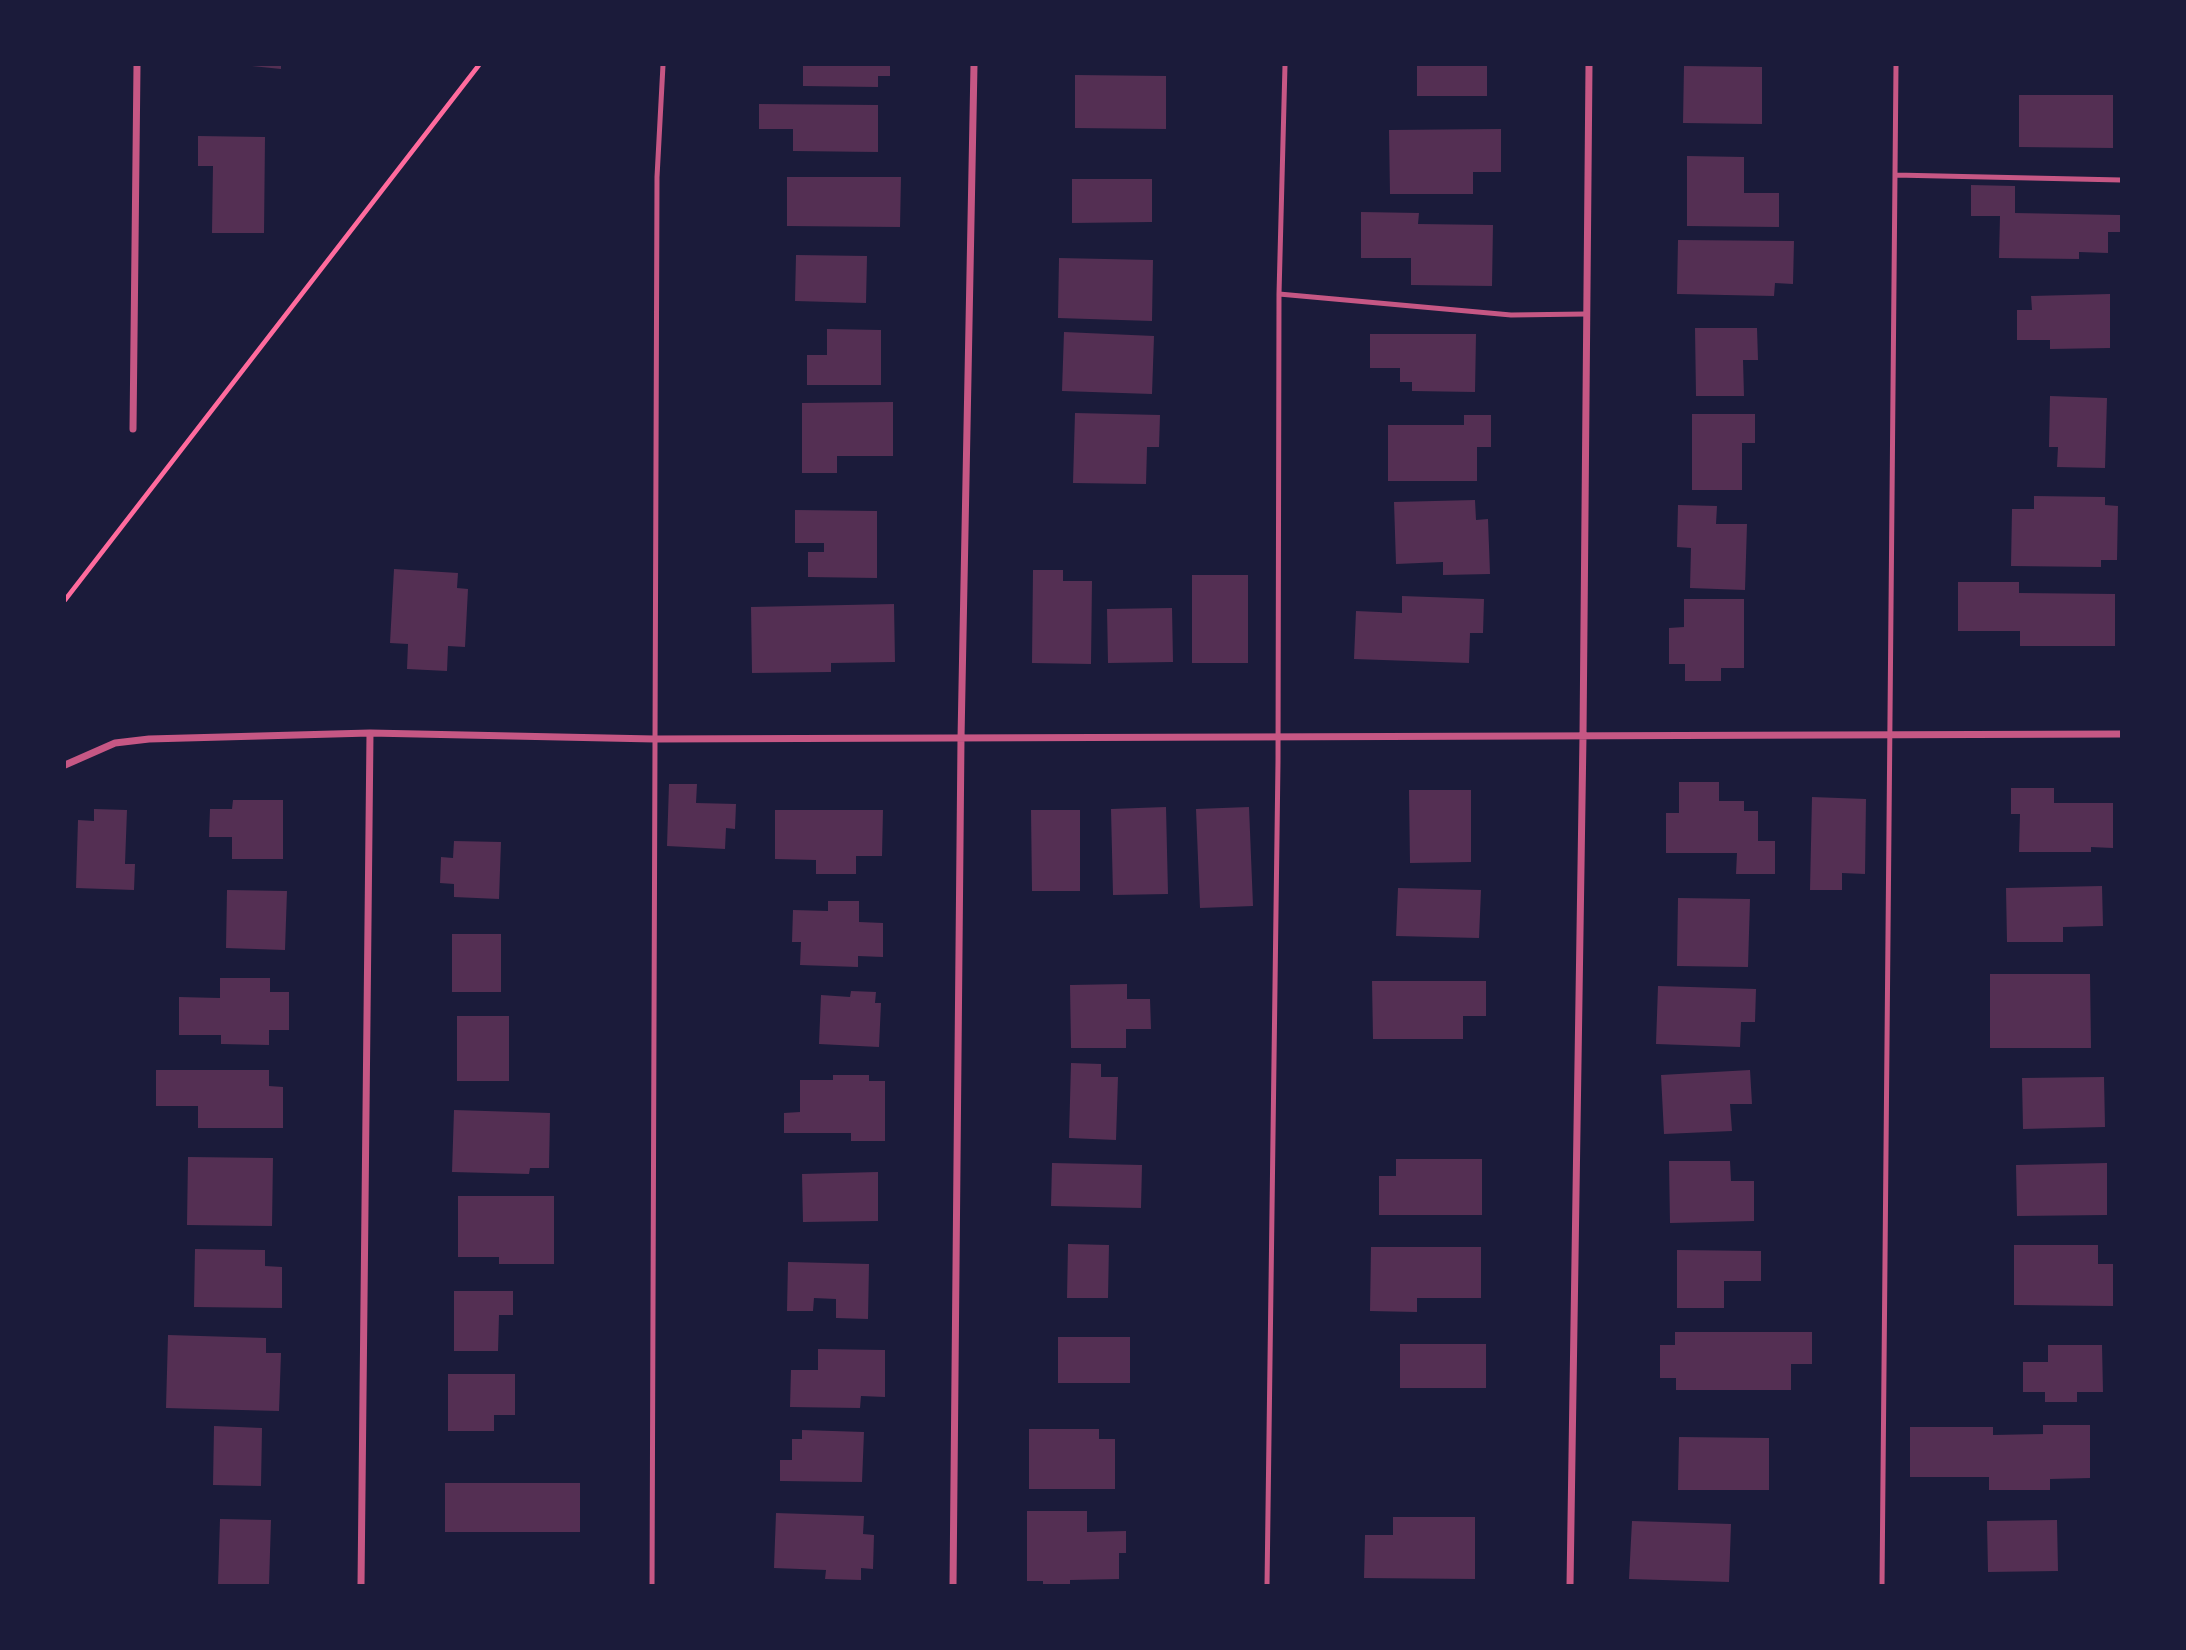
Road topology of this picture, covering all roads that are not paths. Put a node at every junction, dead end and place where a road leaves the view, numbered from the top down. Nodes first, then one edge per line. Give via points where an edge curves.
1 (137, 65) edge
2 (663, 65) edge
3 (974, 65) edge
4 (1284, 65) edge
5 (1589, 65) edge
6 (1896, 65) edge
7 (1895, 175) junction
8 (2121, 180) edge
9 (1279, 294) junction
10 (1586, 314) junction
11 (133, 429) dead end
12 (370, 733) junction
13 (2121, 734) edge
14 (1278, 735) junction
15 (1890, 735) junction
16 (1583, 736) junction
17 (961, 738) junction
18 (654, 739) junction
19 (65, 765) edge
20 (361, 1585) edge
21 (652, 1585) edge
22 (953, 1585) edge
23 (1267, 1585) edge
24 (1570, 1585) edge
25 (1882, 1585) edge

1 - 11 street
2 - 18 lane via 657,177
3 - 17 street
4 - 9 lane
5 - 10 street
6 - 7 lane
7 - 8 lane
7 - 15 lane
9 - 10 lane via 1511,315
9 - 14 lane
10 - 16 street
12 - 18 street
12 - 19 street via 149,739 115,743
12 - 20 street
13 - 15 street
14 - 16 street
14 - 17 street
14 - 23 lane
15 - 16 street
15 - 25 lane
16 - 24 street
17 - 18 street
17 - 22 street
18 - 21 lane

